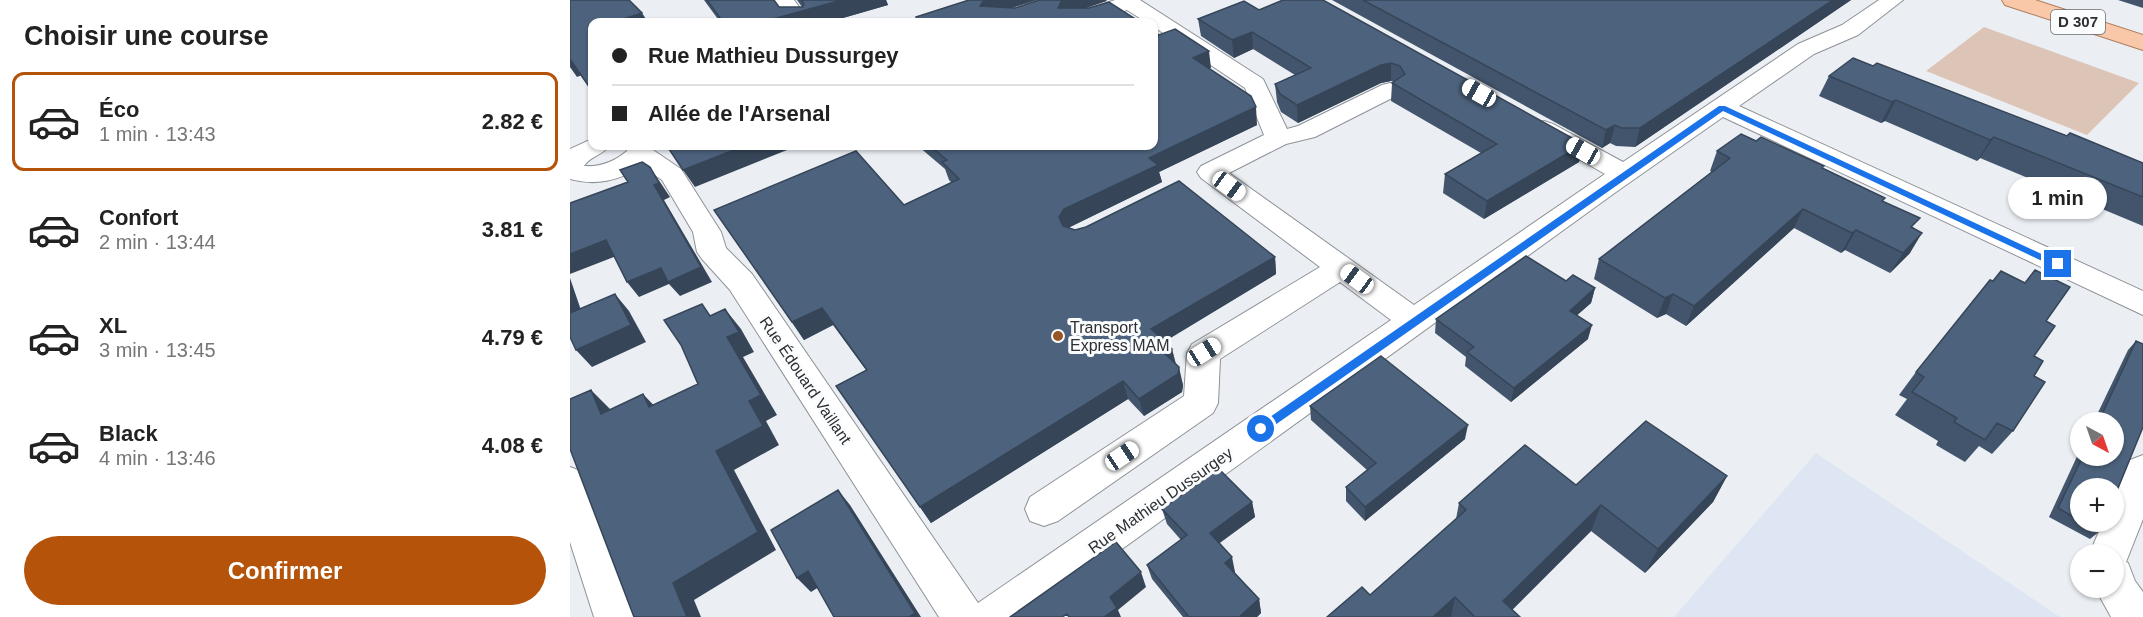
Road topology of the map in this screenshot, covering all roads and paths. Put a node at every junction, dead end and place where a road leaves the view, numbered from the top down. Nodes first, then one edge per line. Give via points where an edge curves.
1 (784, 0) edge
2 (1893, 0) edge
3 (2013, 0) edge
4 (1127, 1) edge
5 (796, 18) edge
6 (1085, 18) edge
7 (1153, 18) edge
8 (1158, 21) edge
9 (2143, 43) edge
10 (1390, 90) edge
11 (1722, 107) junction
12 (1520, 116) edge
13 (1278, 138) junction
14 (641, 150) edge
15 (644, 150) edge
16 (578, 158) edge
17 (1624, 174) junction
18 (1341, 268) junction
19 (2143, 304) edge
20 (1414, 321) junction
21 (2143, 471) edge
22 (570, 483) edge
23 (1044, 509) dead end
24 (2113, 544) edge
25 (2122, 598) edge
26 (615, 617) edge
27 (963, 617) edge
28 (993, 617) edge
29 (2136, 617) edge

1 - 5 street
2 - 11 street, Rue Mathieu Dussurgey via 1850,30 1806,49
3 - 9 main road, D 307
4 - 6 street
4 - 7 street
8 - 13 street via 1255,84
10 - 13 street via 1306,132
11 - 17 street, Rue Mathieu Dussurgey
11 - 19 street
12 - 17 street
13 - 18 street via 1199,177
14 - 16 street via 632,162 600,175 583,176
15 - 27 street, Rue Édouard Vaillant via 672,175 707,232 712,252 741,282
17 - 20 street, Rue Mathieu Dussurgey
18 - 20 street
18 - 23 street via 1204,352 1201,403
20 - 28 street, Rue Mathieu Dussurgey
21 - 24 street
22 - 26 street
25 - 29 street

